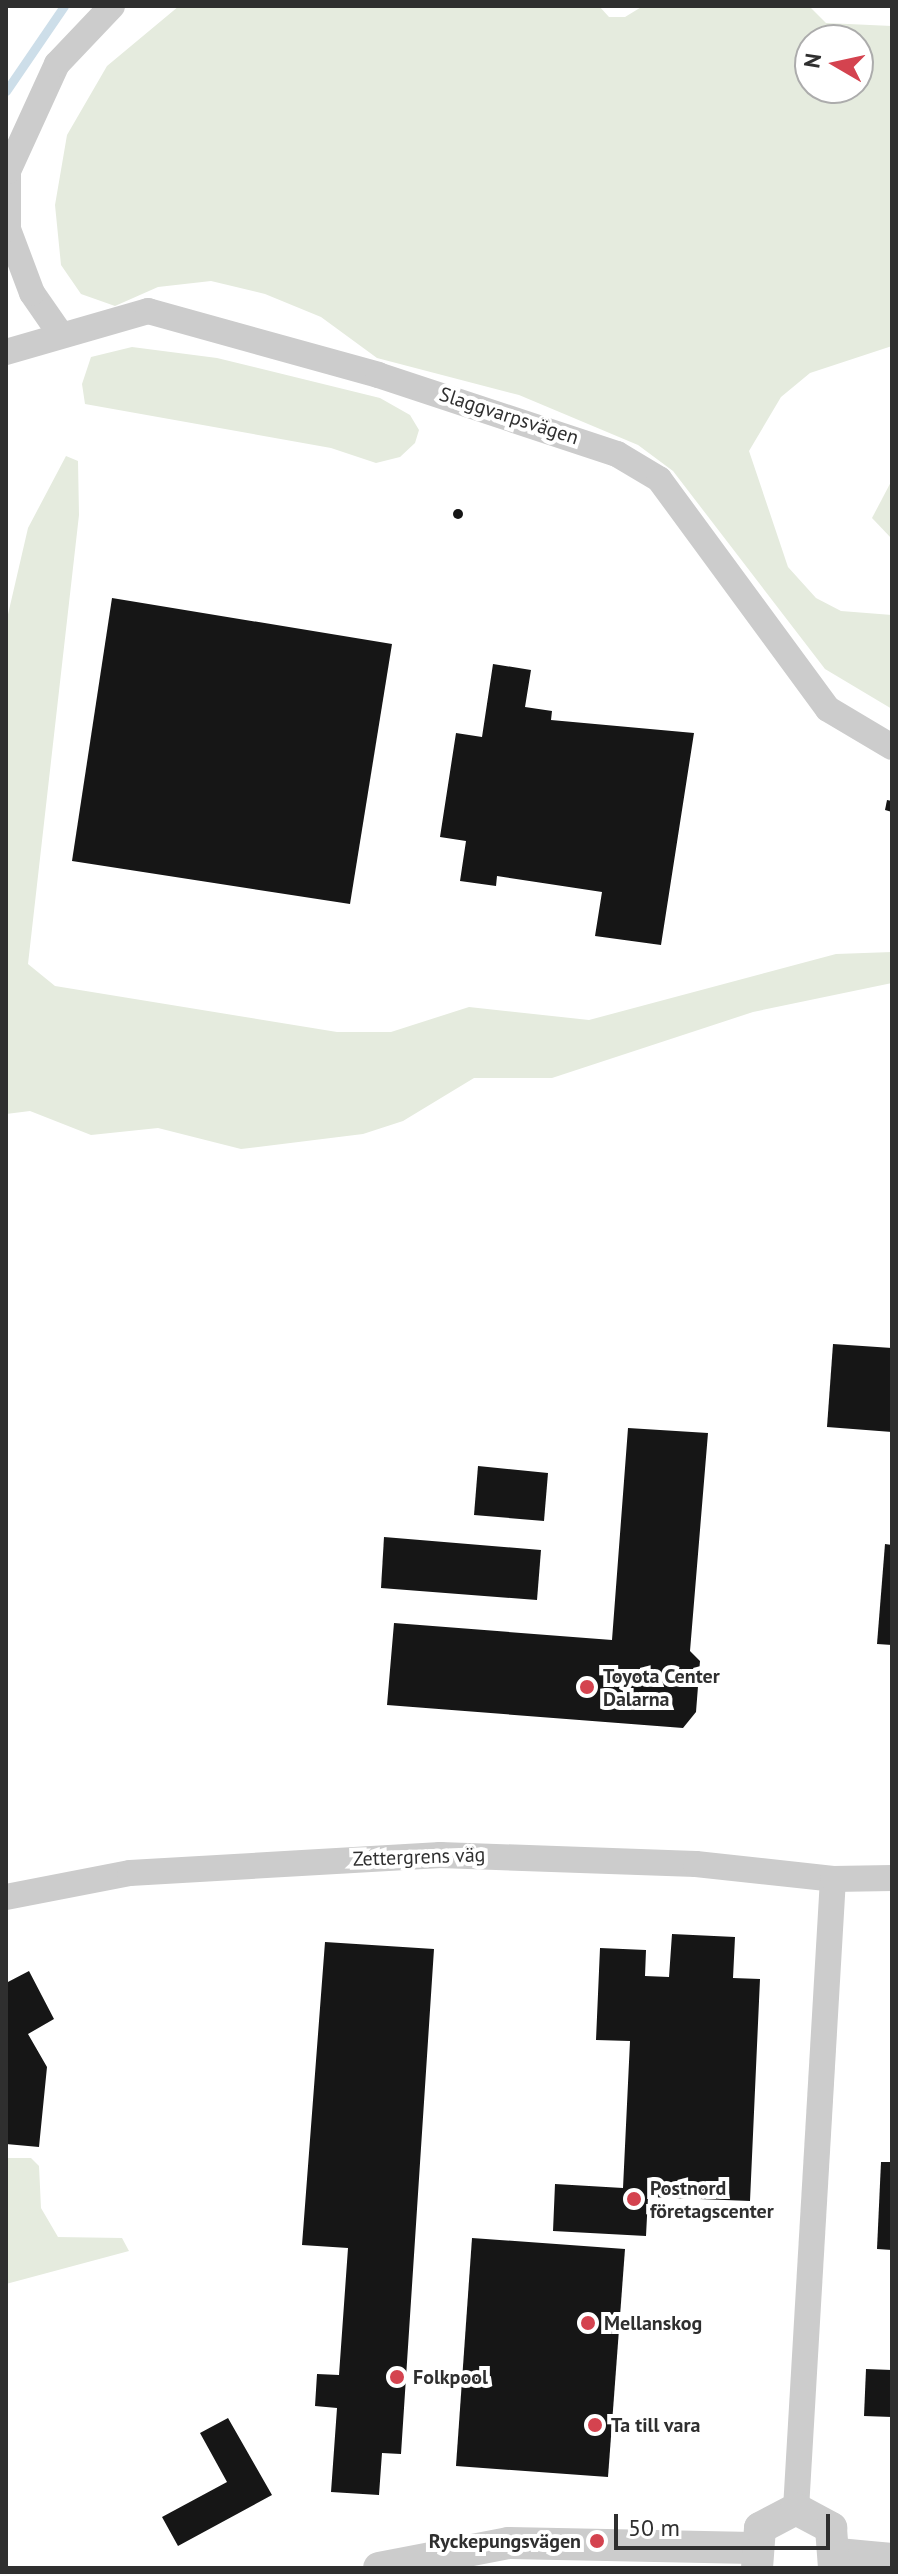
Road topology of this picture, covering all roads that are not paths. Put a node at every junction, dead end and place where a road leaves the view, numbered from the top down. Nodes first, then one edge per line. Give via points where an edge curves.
1 (112, 6) edge
2 (59, 332) junction
3 (6, 352) edge
4 (892, 747) edge
5 (892, 1878) edge
6 (833, 1879) junction
7 (6, 1897) edge
8 (796, 2509) junction
9 (755, 2558) edge
10 (892, 2559) edge
11 (836, 2561) edge
12 (379, 2568) edge

1 - 2 street via 57,64 8,171 8,229 32,293
2 - 3 street, Slaggvarpsvägen
2 - 4 street, Slaggvarpsvägen via 148,311 378,375 617,454 659,479 828,709
5 - 6 street
6 - 7 street, Zettergrens väg via 696,1864 440,1855 130,1873
6 - 8 street
8 - 9 street via 767,2520
8 - 11 street via 831,2528
9 - 12 street via 509,2543
10 - 11 street

